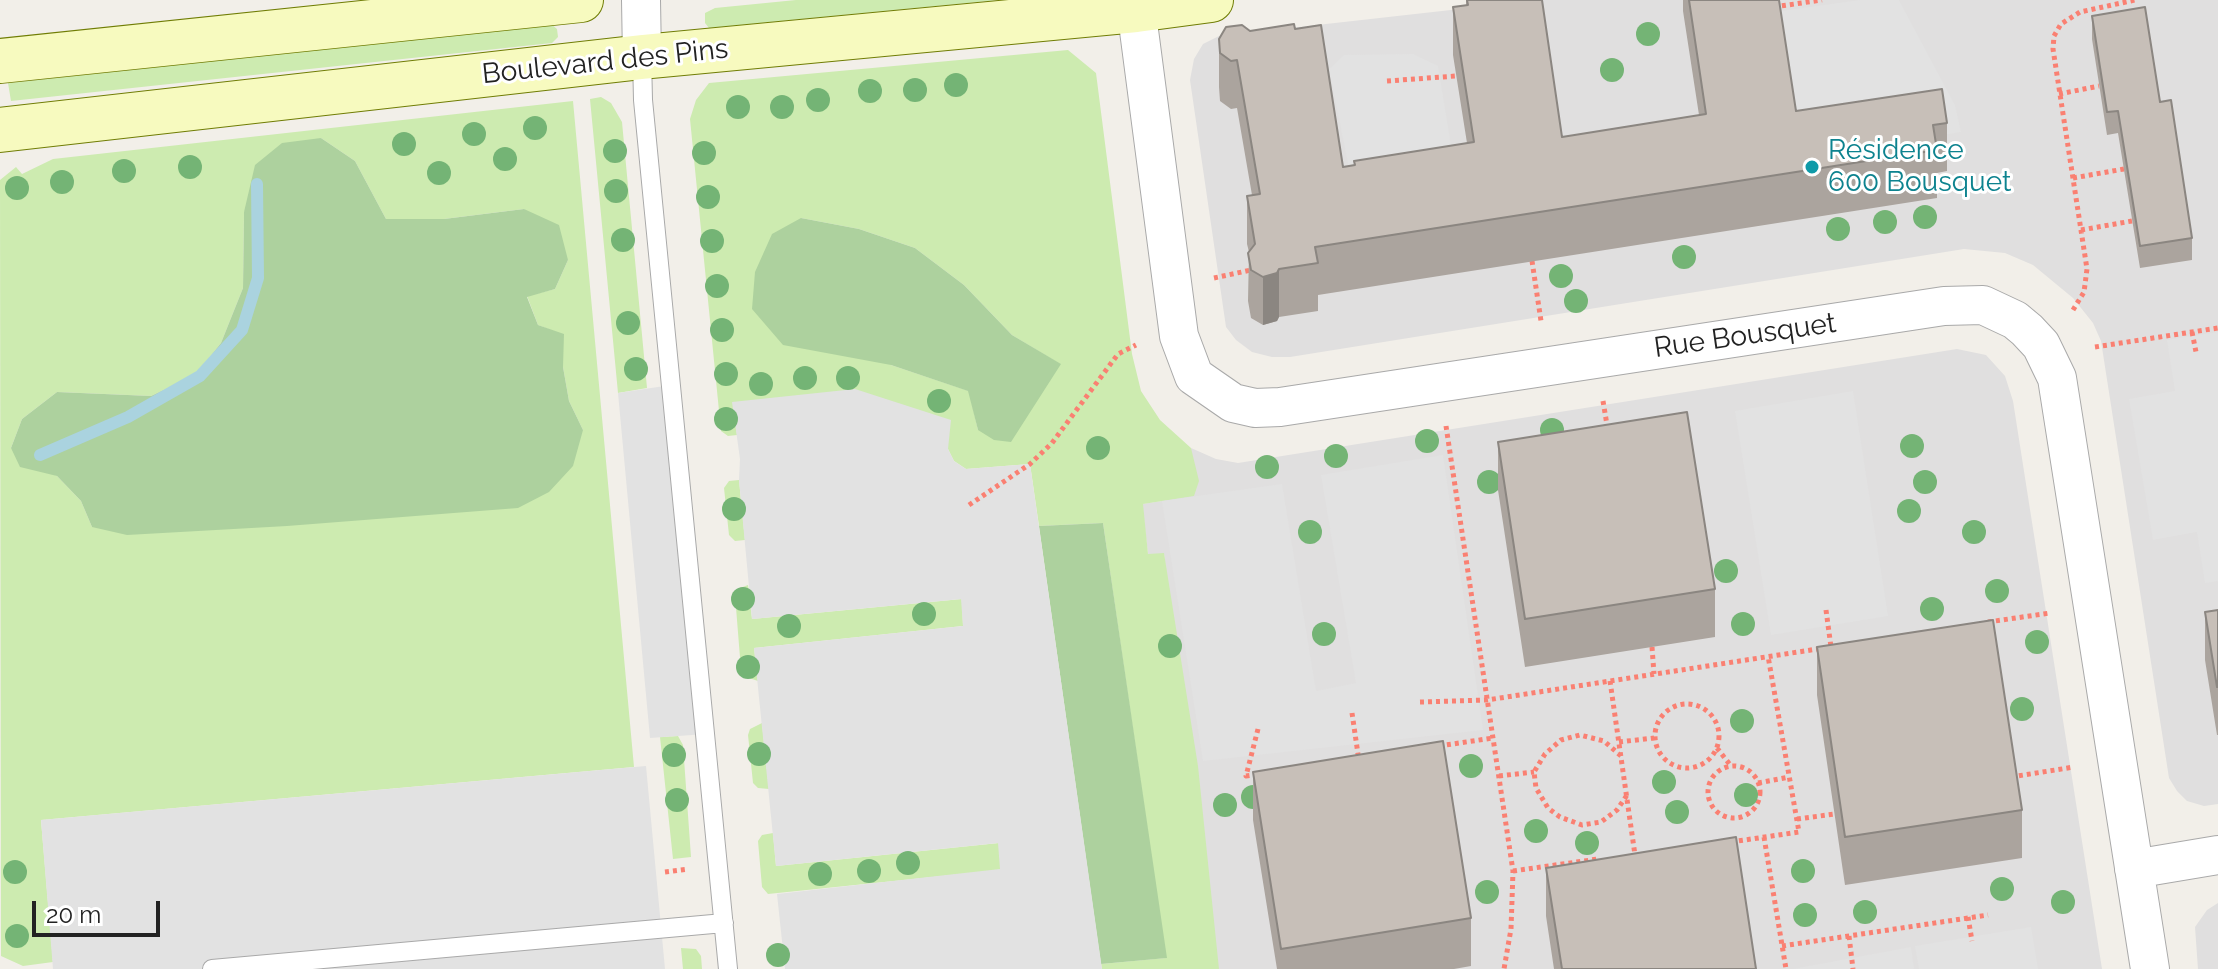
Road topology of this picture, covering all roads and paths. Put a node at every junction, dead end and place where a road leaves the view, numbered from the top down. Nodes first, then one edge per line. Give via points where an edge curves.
1 (581, 0) edge
2 (641, 0) edge
3 (1211, 0) edge
4 (1822, 0) edge
5 (2135, 0) edge
6 (1135, 5) edge
7 (1773, 7) edge
8 (642, 57) junction
9 (0, 61) edge
10 (1456, 76) edge
11 (1387, 81) dead end
12 (2099, 86) edge
13 (2059, 94) junction
14 (0, 130) edge
15 (2124, 169) edge
16 (2073, 178) junction
17 (2132, 221) edge
18 (2081, 230) junction
19 (1532, 261) dead end
20 (1251, 270) edge
21 (1214, 278) dead end
22 (2073, 310) dead end
23 (1541, 321) dead end
24 (2218, 328) edge
25 (2192, 332) junction
26 (1136, 345) dead end
27 (2095, 347) dead end
28 (2196, 352) dead end
29 (1603, 401) dead end
30 (1446, 426) dead end
31 (1610, 443) edge
32 (969, 505) dead end
33 (1826, 610) dead end
34 (2050, 613) dead end
35 (1987, 622) edge
36 (1652, 647) dead end
37 (1768, 656) junction
38 (1654, 674) junction
39 (1610, 681) junction
40 (1487, 700) junction
41 (1420, 702) dead end
42 (1352, 713) dead end
43 (1258, 729) dead end
44 (1493, 738) junction
45 (1654, 738) junction
46 (1619, 742) junction
47 (1433, 747) edge
48 (1717, 748) junction
49 (1373, 756) edge
50 (1621, 756) junction
51 (1358, 758) junction
52 (1344, 761) edge
53 (1731, 766) junction
54 (2074, 767) dead end
55 (1534, 772) junction
56 (1360, 773) edge
57 (1260, 774) edge
58 (1499, 776) junction
59 (1789, 777) junction
60 (2010, 778) edge
61 (1758, 783) junction
62 (1627, 795) junction
63 (1835, 814) edge
64 (1797, 819) junction
65 (1764, 837) junction
66 (1721, 843) edge
67 (1650, 853) edge
68 (1635, 855) junction
69 (2218, 855) edge
70 (1622, 856) edge
71 (1609, 858) edge
72 (695, 868) dead end
73 (2134, 869) junction
74 (1513, 871) junction
75 (665, 872) dead end
76 (1988, 915) dead end
77 (1968, 917) junction
78 (724, 923) junction
79 (1849, 936) junction
80 (1972, 941) dead end
81 (1782, 946) junction
82 (212, 969) edge
83 (728, 969) edge
84 (1504, 969) edge
85 (1786, 969) edge
86 (1853, 969) edge
87 (2150, 969) edge

1 - 9 street
2 - 8 street
3 - 6 street, Boulevard des Pins
4 - 7 path
5 - 13 path via 2080,12 2061,24 2053,49
6 - 8 street, Boulevard des Pins
6 - 73 street, Rue Bousquet via 1179,336 1194,376 1233,403 1280,407 1944,306 1983,305 2015,320 2041,345 2057,378
8 - 14 street, Boulevard des Pins
8 - 78 lane
10 - 11 path
12 - 13 path
13 - 16 path
15 - 16 path
16 - 18 path
17 - 18 path
18 - 22 path via 2087,269 2084,292
19 - 23 path
20 - 21 path
24 - 25 path
25 - 27 path
25 - 28 path
26 - 32 path via 1118,354 1052,443
29 - 31 path
30 - 40 path
33 - 37 path via 1831,647
34 - 35 path
36 - 38 path
37 - 38 path
37 - 59 path
38 - 39 path
39 - 40 path
39 - 46 path
40 - 41 path
40 - 44 path
42 - 51 path
43 - 57 path via 1246,776
44 - 47 path
44 - 58 path
45 - 46 path
45 - 48 path via 1663,758 1682,768 1703,764
45 - 48 path via 1667,711 1697,705 1718,727
46 - 50 path
48 - 53 path
49 - 51 path
50 - 55 path via 1604,741 1580,735 1561,740
50 - 62 path
51 - 52 path
51 - 56 path
53 - 61 path via 1748,770
53 - 61 path via 1710,780 1708,797 1716,812 1732,819 1748,814 1759,800
54 - 60 path
55 - 58 path
55 - 62 path via 1548,808 1582,825 1601,822
58 - 74 path
59 - 61 path
59 - 64 path
62 - 68 path
63 - 64 path
64 - 65 path via 1799,832
65 - 66 path
65 - 81 path
67 - 68 path
68 - 70 path
69 - 73 street
71 - 74 path
72 - 75 path
73 - 87 street, Rue Bousquet
74 - 84 path
76 - 77 path
77 - 79 path
77 - 80 path
78 - 82 lane
78 - 83 lane
79 - 81 path
79 - 86 path
81 - 85 path

